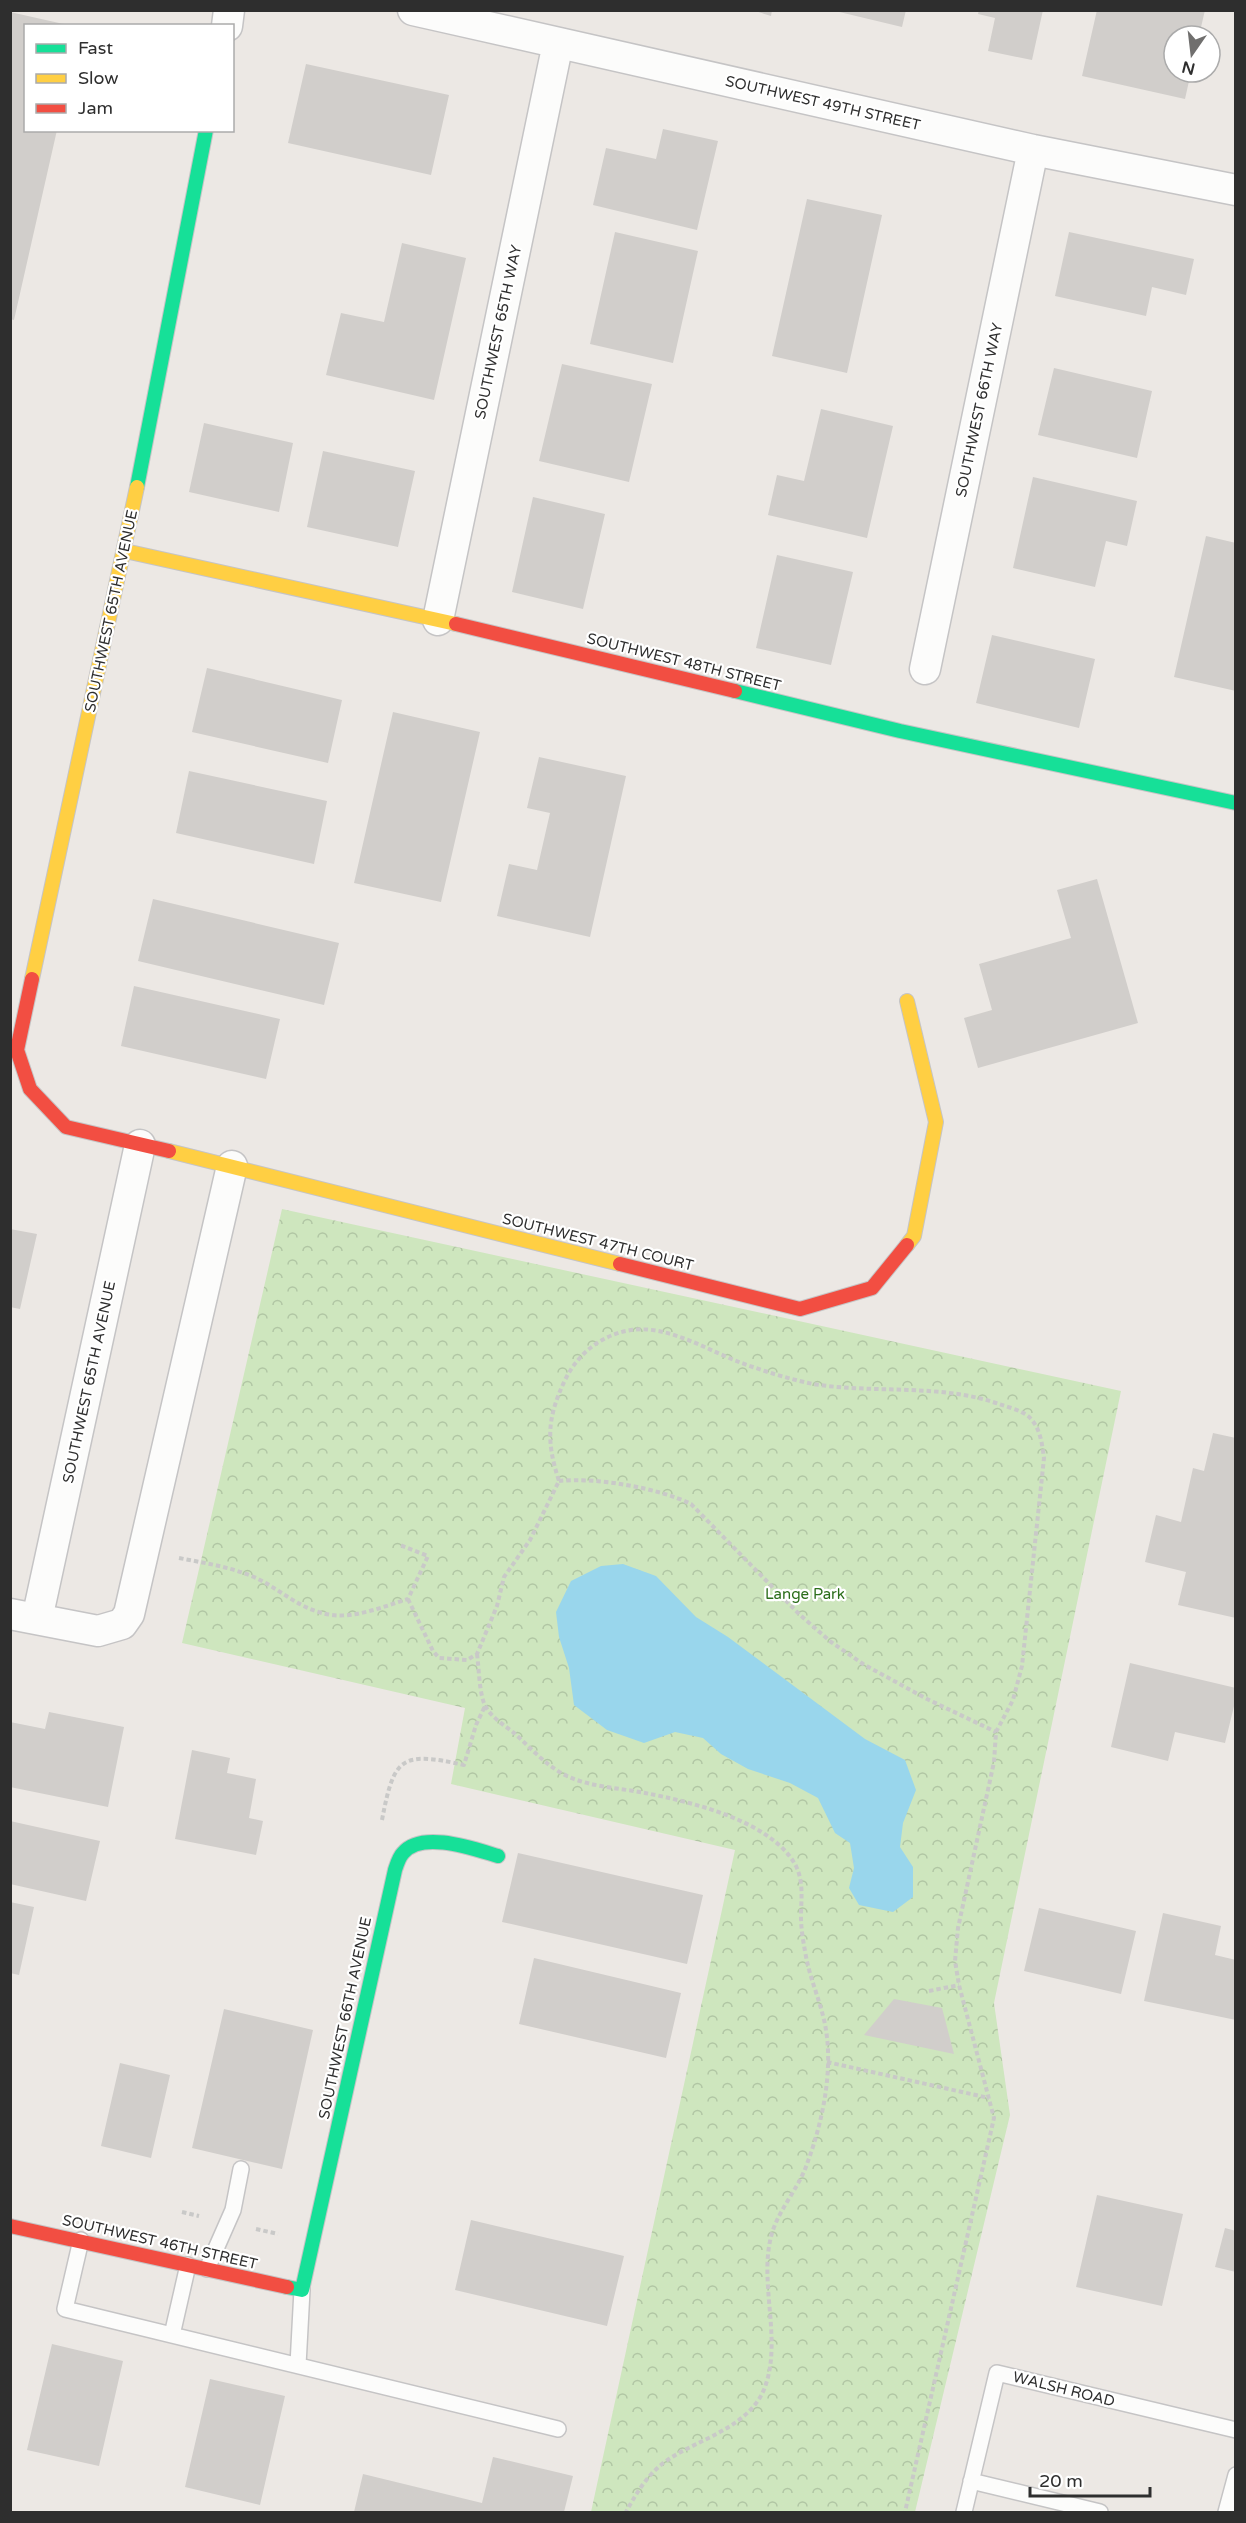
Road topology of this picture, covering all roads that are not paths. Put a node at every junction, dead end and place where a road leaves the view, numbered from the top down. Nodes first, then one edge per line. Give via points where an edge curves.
1 (413, 10) edge
2 (558, 43) junction
3 (206, 132) edge
4 (1033, 150) junction
5 (1236, 190) edge
6 (125, 551) junction
7 (438, 620) junction
8 (925, 669) dead end
9 (1236, 803) edge
10 (907, 1001) dead end
11 (30, 1089) joint
12 (140, 1145) junction
13 (232, 1166) junction
14 (24, 1616) edge
15 (498, 1856) dead end
16 (241, 2169) dead end
17 (10, 2226) edge
18 (81, 2240) junction
19 (188, 2265) junction
20 (207, 2269) junction
21 (302, 2290) junction
22 (172, 2335) junction
23 (298, 2365) junction
24 (558, 2429) dead end
25 (1236, 2430) edge
26 (1236, 2475) edge
27 (971, 2481) junction
28 (963, 2512) edge
29 (1100, 2512) edge
30 (1226, 2512) edge

1 - 2 street, SOUTHWEST 49TH STREET
2 - 4 street, SOUTHWEST 49TH STREET
2 - 7 street, SOUTHWEST 65TH WAY
3 - 6 street, SOUTHWEST 65TH AVENUE
4 - 5 street, SOUTHWEST 49TH STREET
4 - 8 street, SOUTHWEST 66TH WAY
6 - 7 street, SOUTHWEST 48TH STREET
6 - 11 street, SOUTHWEST 65TH AVENUE via 17,1050
7 - 9 street, SOUTHWEST 48TH STREET via 900,732
10 - 13 street, SOUTHWEST 47TH COURT via 936,1122 915,1236 872,1288 800,1309
11 - 12 street, SOUTHWEST 47TH COURT via 66,1127
12 - 13 street, SOUTHWEST 47TH COURT
12 - 14 street, SOUTHWEST 65TH AVENUE
13 - 14 street via 129,1614 122,1624 98,1631
15 - 21 street, SOUTHWEST 66TH AVENUE via 453,1845 416,1843 403,1852 394,1870
16 - 20 lane via 233,2210
17 - 18 street, SOUTHWEST 46TH STREET
18 - 19 street, SOUTHWEST 46TH STREET
18 - 22 lane via 65,2309
19 - 20 street, SOUTHWEST 46TH STREET
19 - 22 lane
20 - 21 street, SOUTHWEST 46TH STREET
21 - 23 lane
22 - 23 lane
23 - 24 lane
25 - 27 lane, WALSH ROAD via 997,2373
26 - 30 lane
27 - 28 lane, WALSH ROAD
27 - 29 lane

